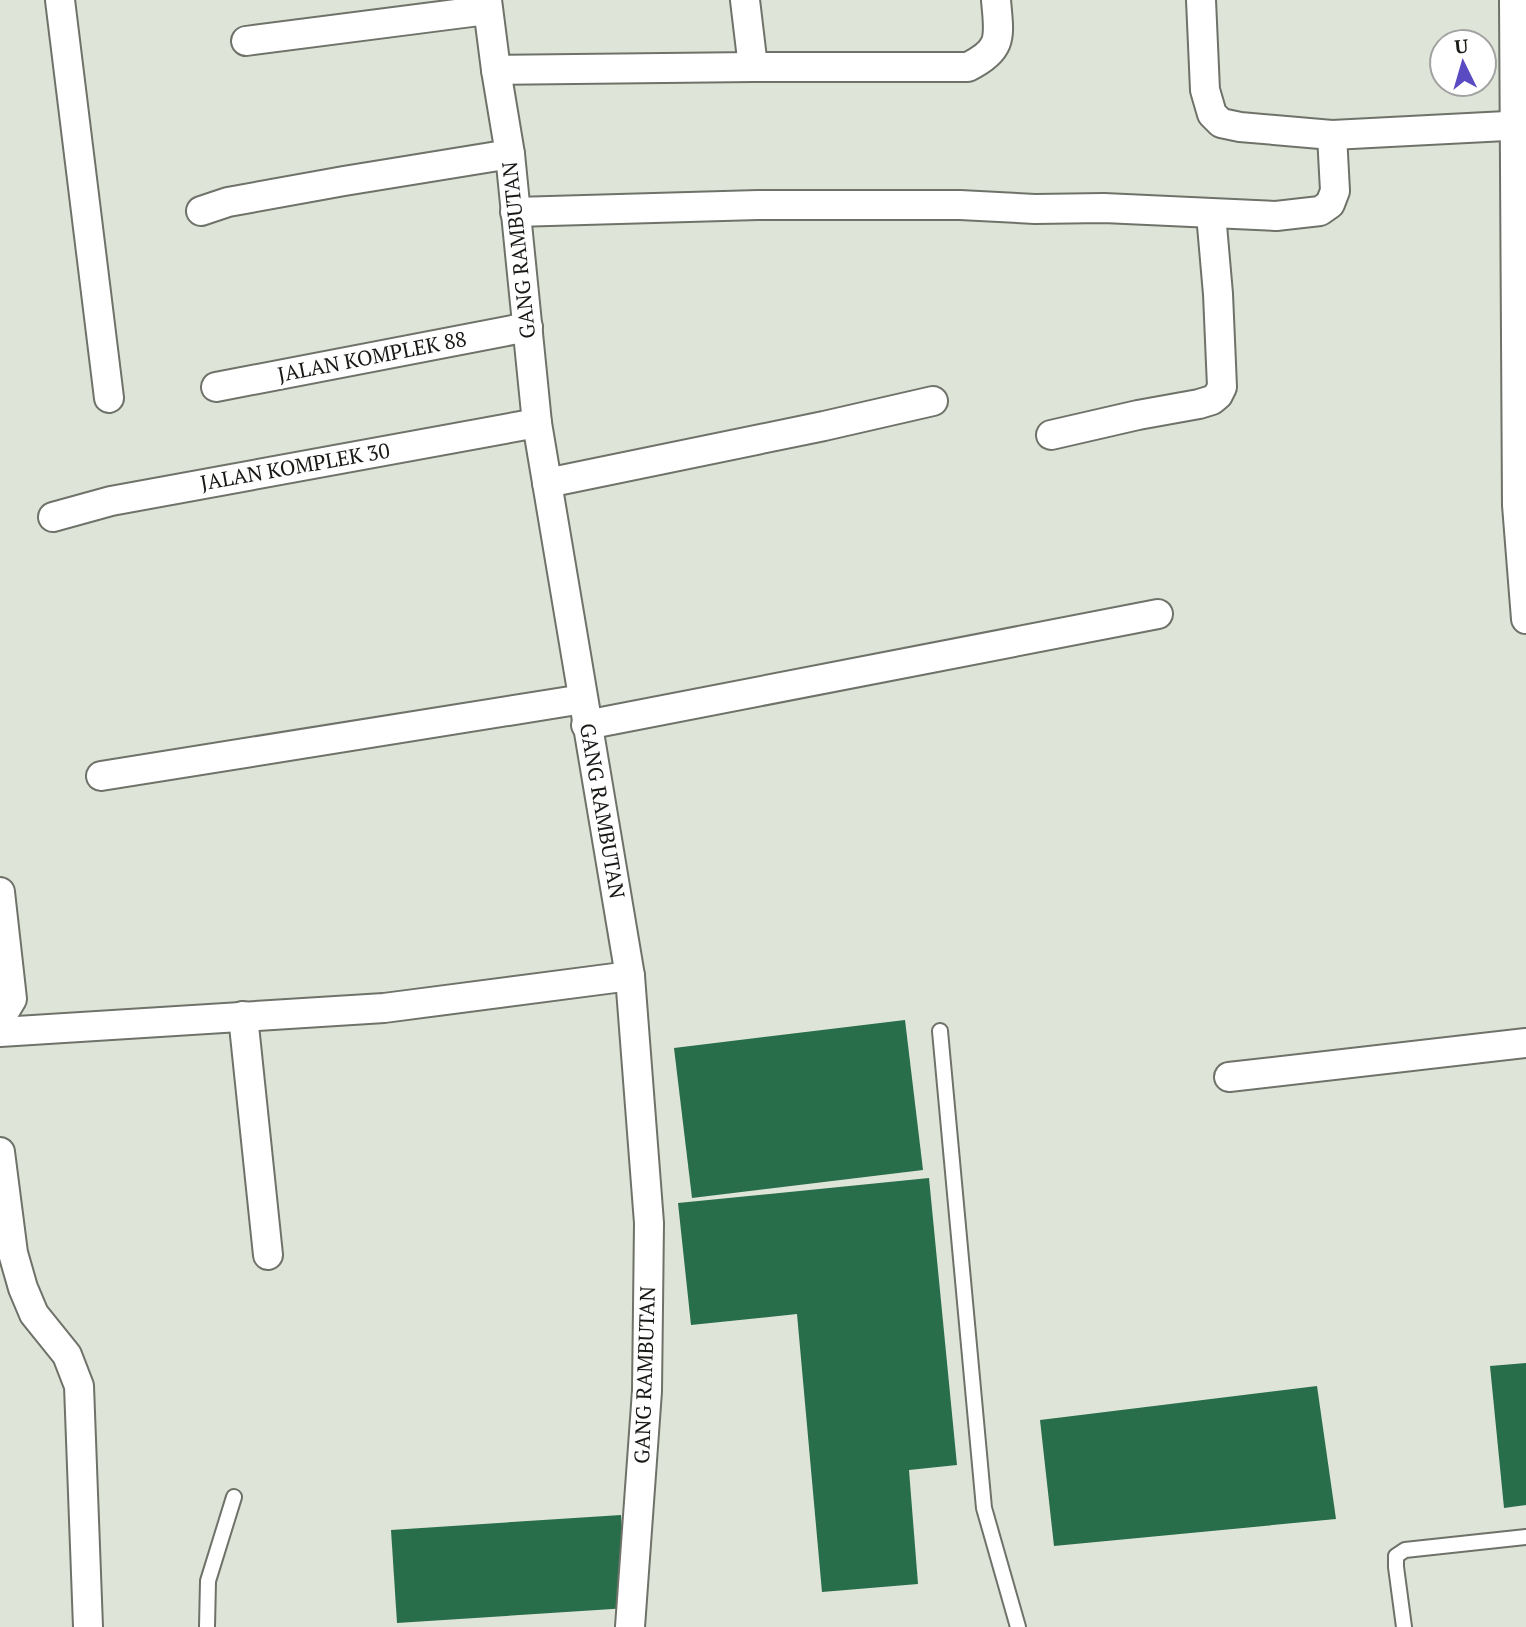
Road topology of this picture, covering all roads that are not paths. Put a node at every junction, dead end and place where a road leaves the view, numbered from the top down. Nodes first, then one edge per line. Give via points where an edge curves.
1 (60, 0) edge
2 (745, 0) edge
3 (996, 0) edge
4 (1200, 0) edge
5 (1514, 0) edge
6 (487, 5) edge
7 (246, 41) dead end
8 (753, 67) junction
9 (496, 70) junction
10 (1520, 126) edge
11 (1332, 135) junction
12 (510, 155) junction
13 (201, 211) dead end
14 (514, 212) junction
15 (1211, 214) junction
16 (528, 327) junction
17 (216, 387) dead end
18 (109, 398) dead end
19 (933, 401) dead end
20 (537, 424) junction
21 (1051, 435) dead end
22 (547, 483) junction
23 (1522, 505) edge
24 (54, 517) dead end
25 (1158, 614) dead end
26 (1526, 619) edge
27 (585, 712) junction
28 (101, 776) dead end
29 (0, 892) edge
30 (630, 976) junction
31 (243, 1016) junction
32 (0, 1019) edge
33 (940, 1031) dead end
34 (0, 1032) edge
35 (1526, 1043) edge
36 (1229, 1077) dead end
37 (0, 1152) edge
38 (268, 1255) dead end
39 (234, 1497) dead end
40 (1526, 1537) edge
41 (88, 1627) edge
42 (207, 1627) edge
43 (630, 1627) edge
44 (1018, 1627) edge
45 (1404, 1627) edge

1 - 18 street
2 - 8 street
3 - 8 street via 997,45 968,67
4 - 11 street via 1205,90 1212,114 1240,127
5 - 10 street
6 - 7 street
6 - 9 street, GANG RAMBUTAN
8 - 9 street
9 - 12 street, GANG RAMBUTAN
10 - 11 street
10 - 23 street
11 - 15 street via 1335,191 1330,204 1320,211 1276,216
12 - 13 street via 228,202
12 - 14 street, GANG RAMBUTAN
14 - 15 street via 947,205
14 - 16 street, GANG RAMBUTAN
15 - 21 street via 1222,373 1218,395 1199,404
16 - 17 street, JALAN KOMPLEK 88
16 - 20 street, GANG RAMBUTAN
19 - 22 street
20 - 22 street, GANG RAMBUTAN
20 - 24 street, JALAN KOMPLEK 30 via 111,501
22 - 27 street, GANG RAMBUTAN
23 - 26 street
25 - 27 street
27 - 28 street
27 - 30 street, GANG RAMBUTAN
29 - 32 street via 12,999
30 - 31 street via 384,1008
30 - 43 street, GANG RAMBUTAN via 649,1223 647,1391
31 - 34 street
31 - 38 street
33 - 44 lane via 984,1508
35 - 36 street
37 - 41 street via 13,1254 23,1288 34,1314 67,1355 79,1386
39 - 42 lane via 208,1581
40 - 45 lane via 1405,1550 1396,1556

